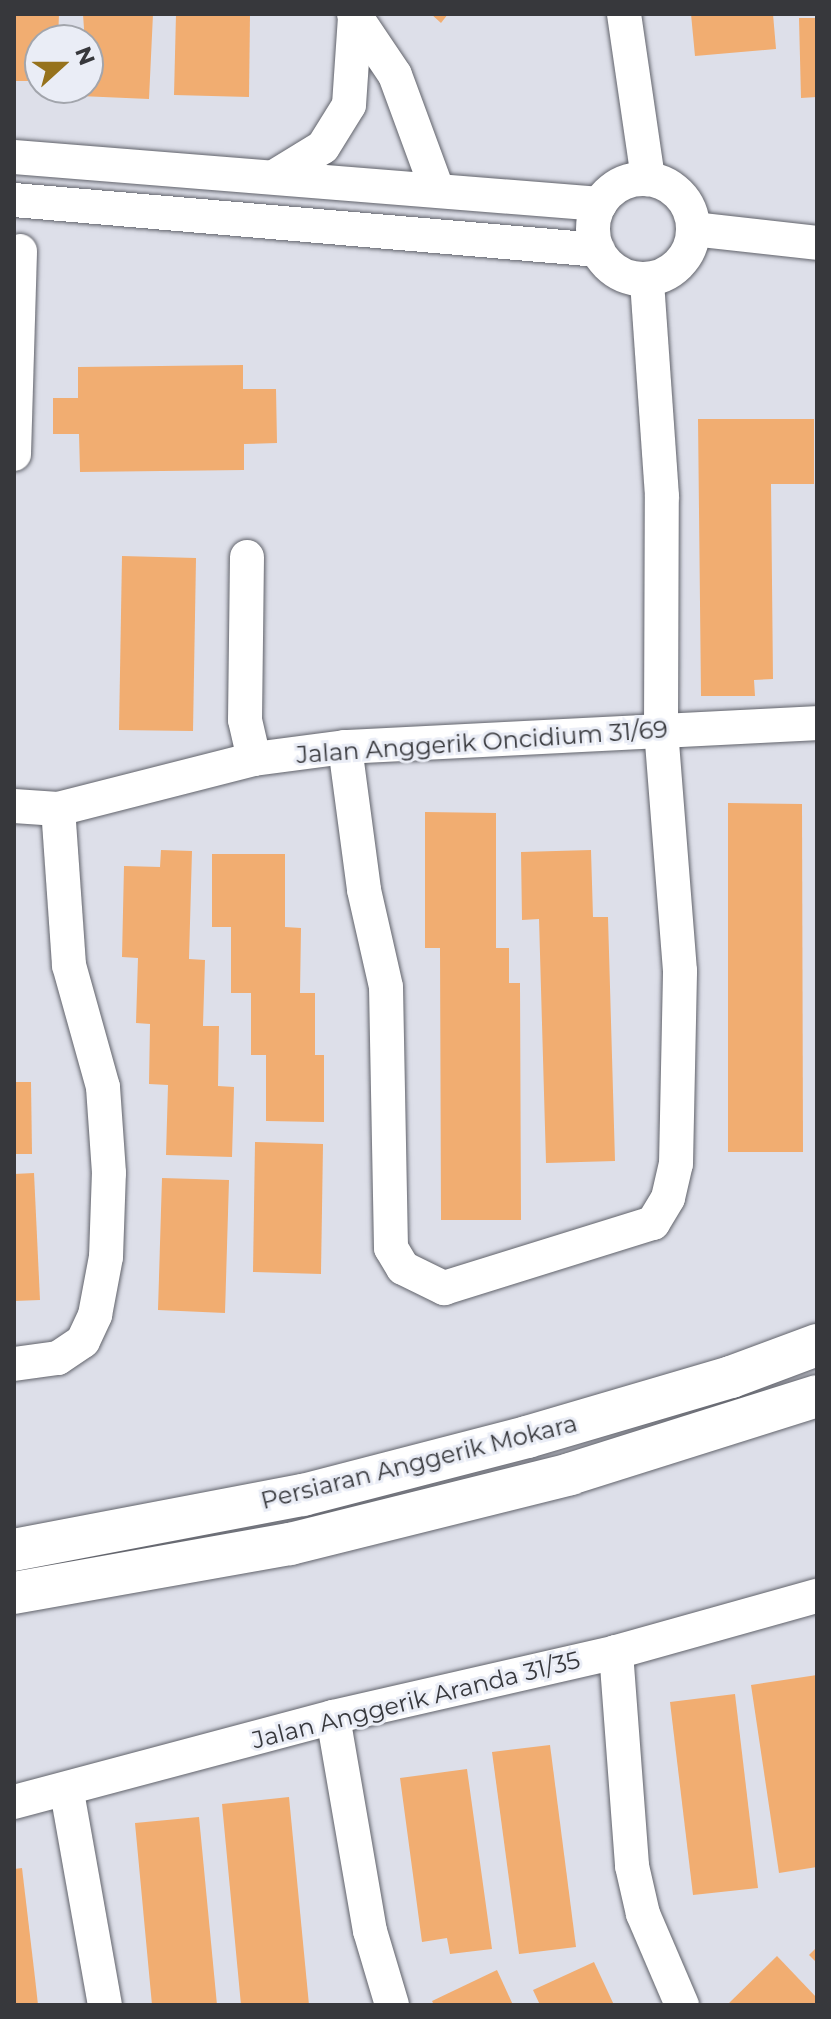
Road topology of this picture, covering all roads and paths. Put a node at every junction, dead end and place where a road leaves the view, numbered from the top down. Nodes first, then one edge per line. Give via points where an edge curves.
1 (624, 14) edge
2 (355, 15) edge
3 (14, 157) edge
4 (274, 177) junction
5 (648, 179) junction
6 (437, 189) junction
7 (14, 200) edge
8 (600, 204) junction
9 (693, 229) junction
10 (817, 243) edge
11 (598, 250) junction
12 (20, 251) dead end
13 (647, 280) junction
14 (14, 454) edge
15 (247, 557) dead end
16 (817, 723) edge
17 (661, 730) junction
18 (345, 747) junction
19 (254, 759) junction
20 (14, 806) edge
21 (58, 809) junction
22 (817, 1345) edge
23 (14, 1364) edge
24 (817, 1396) edge
25 (14, 1550) edge
26 (14, 1593) edge
27 (817, 1596) edge
28 (616, 1652) junction
29 (333, 1717) junction
30 (67, 1792) junction
31 (14, 1802) edge
32 (105, 2005) edge
33 (392, 2005) edge
34 (682, 2005) edge

1 - 5 street
2 - 4 street via 349,105 323,147
2 - 6 street via 395,75
3 - 4 street
4 - 6 street
5 - 8 street via 613,189
5 - 9 street via 685,202
6 - 8 street
7 - 11 street
8 - 11 street via 593,227
9 - 10 street
9 - 13 street via 680,264
11 - 13 street via 618,273
12 - 14 street
13 - 17 street via 662,496
15 - 19 street via 245,720
16 - 17 street, Jalan Anggerik Oncidium 31/69
17 - 18 street, Jalan Anggerik Oncidium 31/69
17 - 18 street via 680,971 676,1164 668,1198 653,1223 444,1288 403,1268 391,1248 386,987 364,890
18 - 19 street, Jalan Anggerik Oncidium 31/69
19 - 21 street, Jalan Anggerik Oncidium 31/69
20 - 21 street, Jalan Anggerik Oncidium 31/69
21 - 23 street via 69,965 103,1087 109,1173 106,1257 95,1315 83,1341 58,1358
22 - 25 main road, Persiaran Anggerik Mokara via 731,1377 556,1429 303,1495
24 - 26 main road, Persiaran Anggerik Mokara via 570,1474 305,1541
27 - 28 street, Jalan Anggerik Aranda 31/35
28 - 29 street, Jalan Anggerik Aranda 31/35
28 - 34 street via 632,1866 643,1914
29 - 30 street, Jalan Anggerik Aranda 31/35
29 - 33 street via 370,1931
30 - 31 street, Jalan Anggerik Aranda 31/35
30 - 32 street

